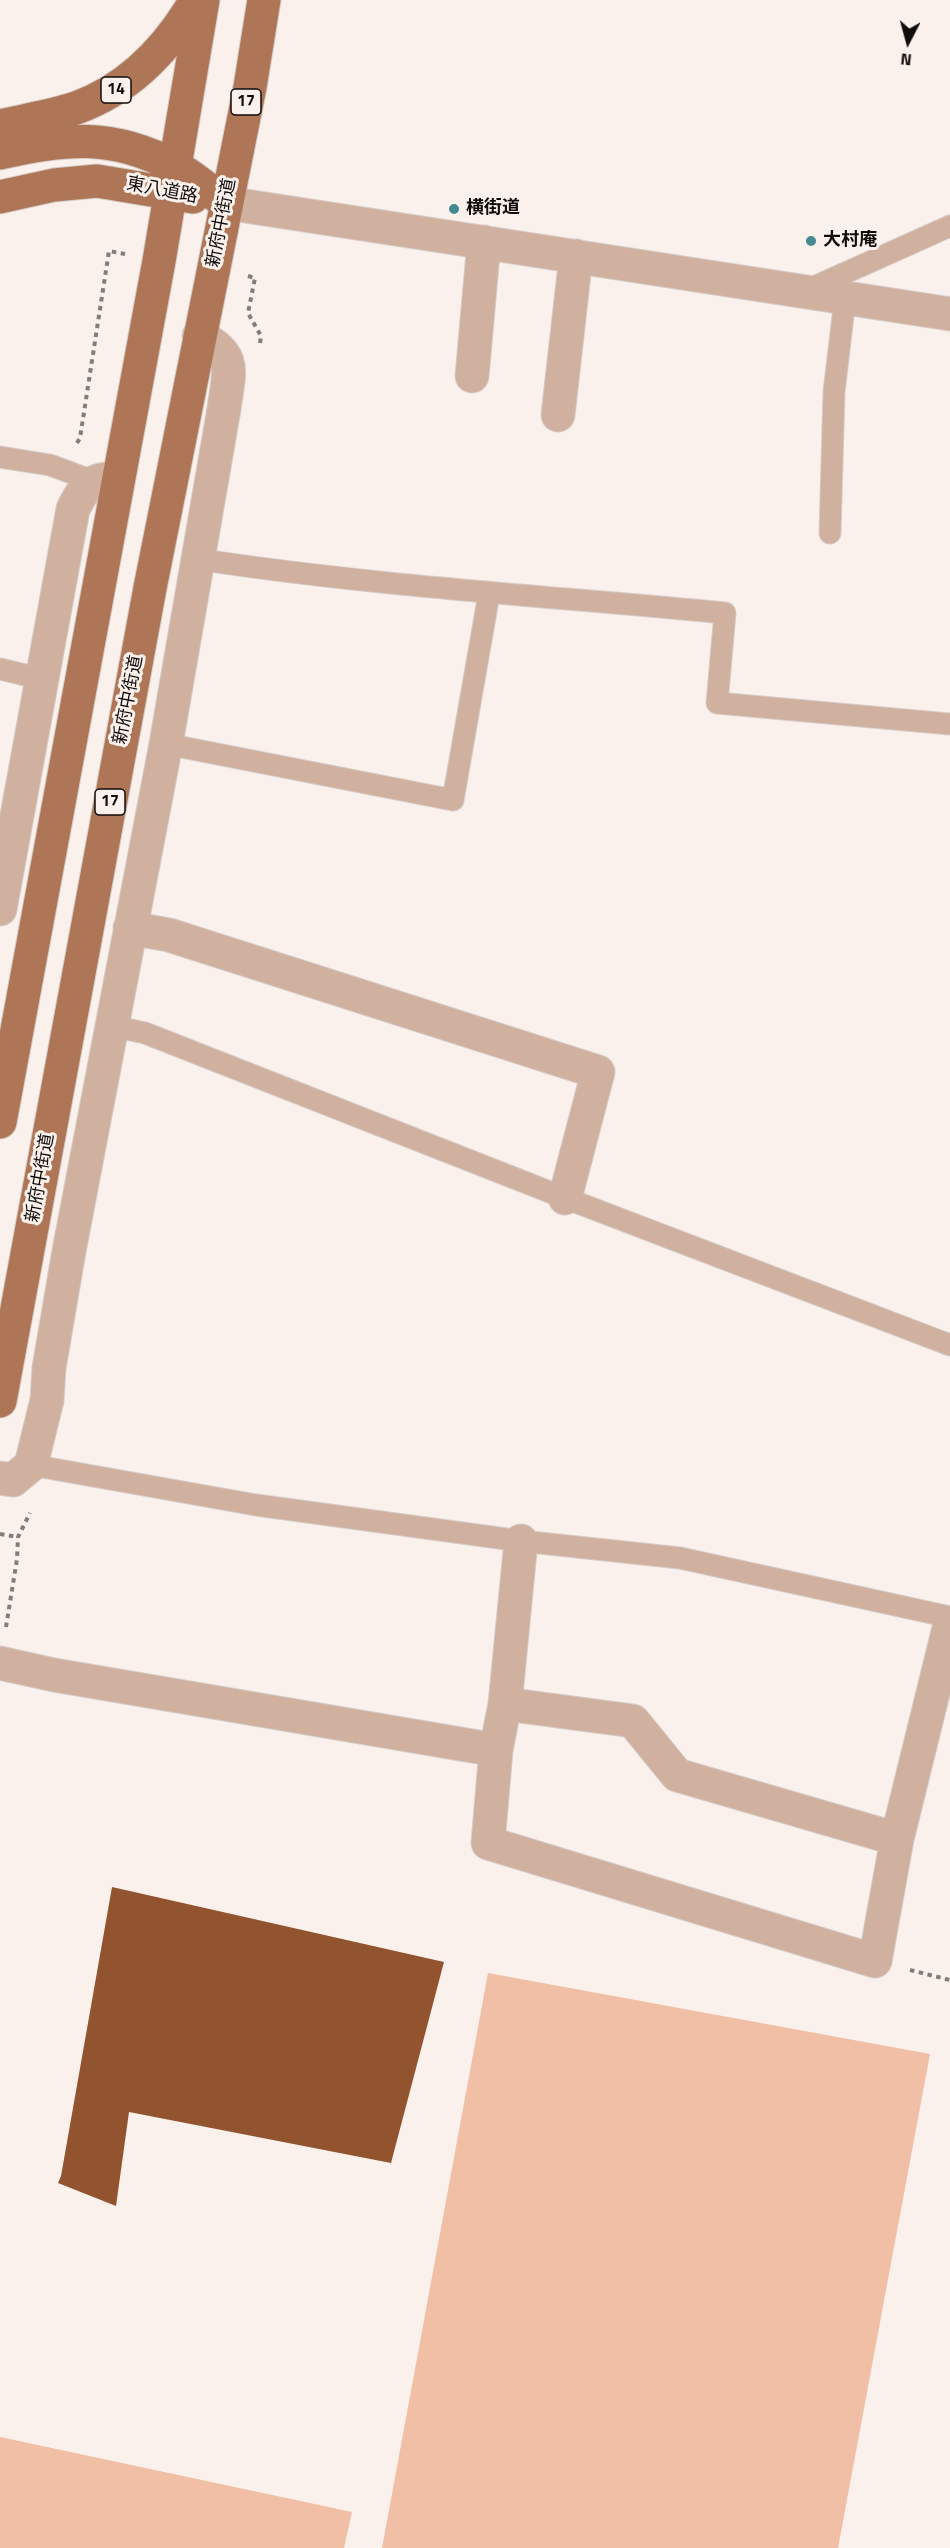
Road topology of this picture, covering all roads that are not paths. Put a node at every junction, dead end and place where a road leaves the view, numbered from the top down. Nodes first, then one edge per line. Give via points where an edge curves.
1 (196, 0) edge
2 (203, 0) edge
3 (264, 0) edge
4 (0, 126) edge
5 (0, 153) edge
6 (173, 179) junction
7 (0, 197) edge
8 (226, 203) junction
9 (950, 226) edge
10 (484, 242) junction
11 (576, 256) junction
12 (802, 292) junction
13 (845, 299) junction
14 (950, 314) edge
15 (199, 336) junction
16 (472, 376) dead end
17 (558, 415) dead end
18 (0, 457) edge
19 (106, 479) junction
20 (830, 533) dead end
21 (198, 559) junction
22 (489, 594) junction
23 (0, 669) edge
24 (42, 679) junction
25 (950, 724) edge
26 (166, 744) junction
27 (1, 894) edge
28 (130, 928) junction
29 (112, 1026) junction
30 (0, 1122) edge
31 (565, 1198) junction
32 (950, 1345) edge
33 (0, 1401) edge
34 (31, 1465) junction
35 (0, 1478) edge
36 (521, 1541) junction
37 (950, 1617) edge
38 (950, 1624) edge
39 (0, 1663) edge
40 (505, 1704) junction
41 (496, 1749) junction
42 (897, 1839) junction

1 - 4 main road, 14 via 164,46 115,91 73,109
2 - 6 main road
3 - 8 main road, 新府中街道 / 17
5 - 6 main road, 東八道路 via 45,142 103,142 140,151
6 - 7 main road, 東八道路 via 78,182
6 - 8 main road, 東八道路
6 - 19 main road
8 - 10 street
8 - 15 main road, 新府中街道 / 17
9 - 12 lane
10 - 11 street
10 - 16 street
11 - 12 street
11 - 17 street
12 - 13 street
13 - 14 street
13 - 20 lane via 834,392
15 - 21 street via 217,345 230,368
15 - 33 main road, 新府中街道 / 17
18 - 19 lane
19 - 24 street via 81,493 73,508
19 - 30 main road via 74,733
21 - 22 lane
21 - 26 street
22 - 25 lane via 725,613 717,703
22 - 26 lane via 453,800
23 - 24 lane
24 - 27 street
26 - 28 street
28 - 29 street
28 - 31 street via 169,935 598,1071
29 - 31 lane via 145,1033
29 - 34 street via 49,1368 47,1400
31 - 32 lane
34 - 35 street via 13,1480
34 - 36 lane via 256,1505
36 - 37 lane via 680,1558
36 - 40 street
38 - 42 street
39 - 41 street
40 - 41 street
40 - 42 street via 633,1721 676,1776
41 - 42 street via 488,1843 875,1961

